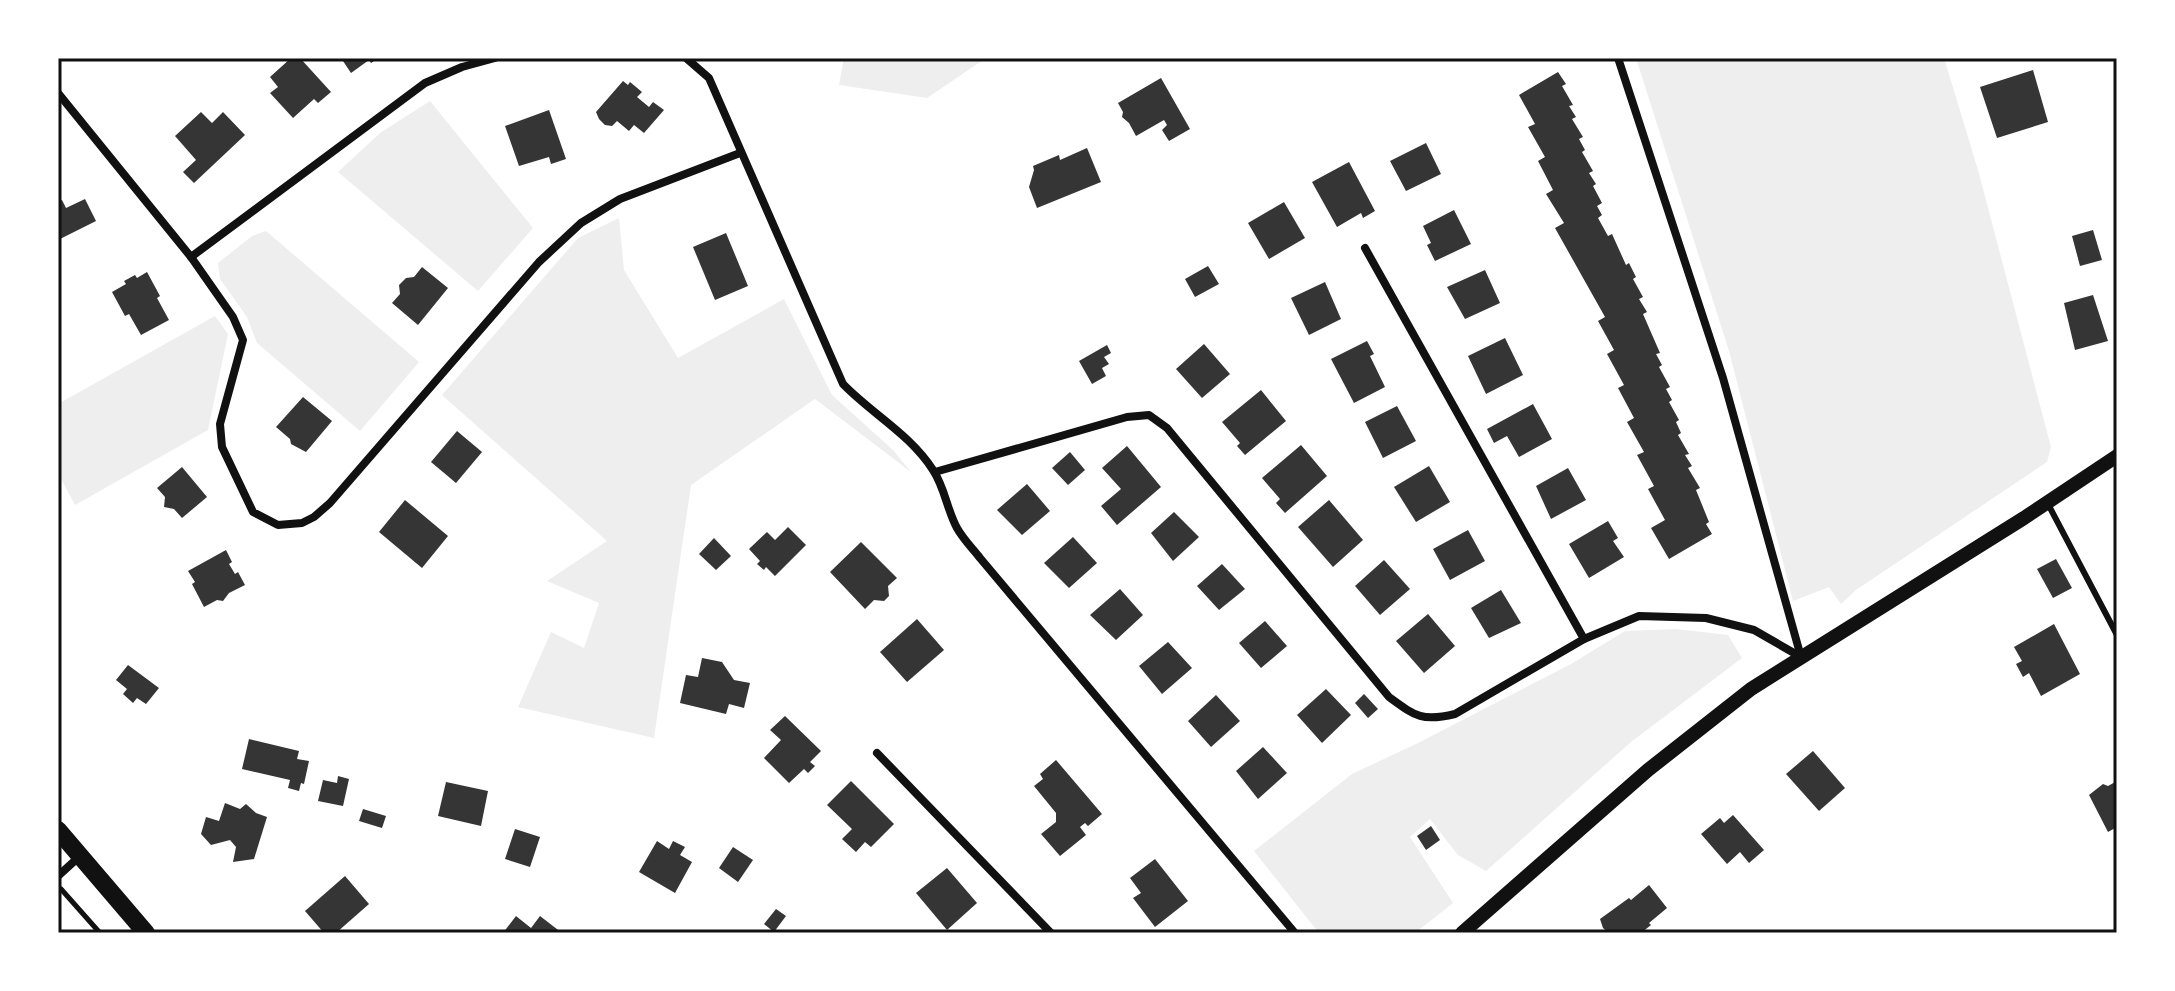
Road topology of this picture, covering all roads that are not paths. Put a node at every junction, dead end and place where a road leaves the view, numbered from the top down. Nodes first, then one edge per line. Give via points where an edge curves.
1 (495, 58) edge
2 (686, 58) edge
3 (1618, 58) edge
4 (58, 93) edge
5 (740, 153) junction
6 (1365, 248) dead end
7 (191, 257) junction
8 (2117, 456) edge
9 (935, 472) junction
10 (2047, 503) junction
11 (2117, 635) edge
12 (1584, 639) junction
13 (1801, 658) junction
14 (877, 753) dead end
15 (58, 830) edge
16 (80, 856) junction
17 (58, 876) edge
18 (146, 933) edge
19 (1051, 933) edge
20 (1295, 933) edge
21 (1462, 933) edge

1 - 7 street via 425,83
2 - 5 street via 709,78
3 - 13 street via 1723,378
4 - 7 street
5 - 7 street via 620,199 581,223 539,262 330,503 302,523 278,525 253,512 222,447 220,424 243,340
5 - 9 street via 843,384 901,433
6 - 12 street
8 - 10 street
9 - 12 street via 1149,415 1167,428 1389,697 1415,716 1455,714
9 - 20 street via 958,529 973,549
10 - 11 lane
10 - 13 street
12 - 13 street via 1639,616 1706,618 1754,630
13 - 21 street via 1751,689 1648,770
14 - 19 street
15 - 16 main road
16 - 17 street
16 - 18 main road

